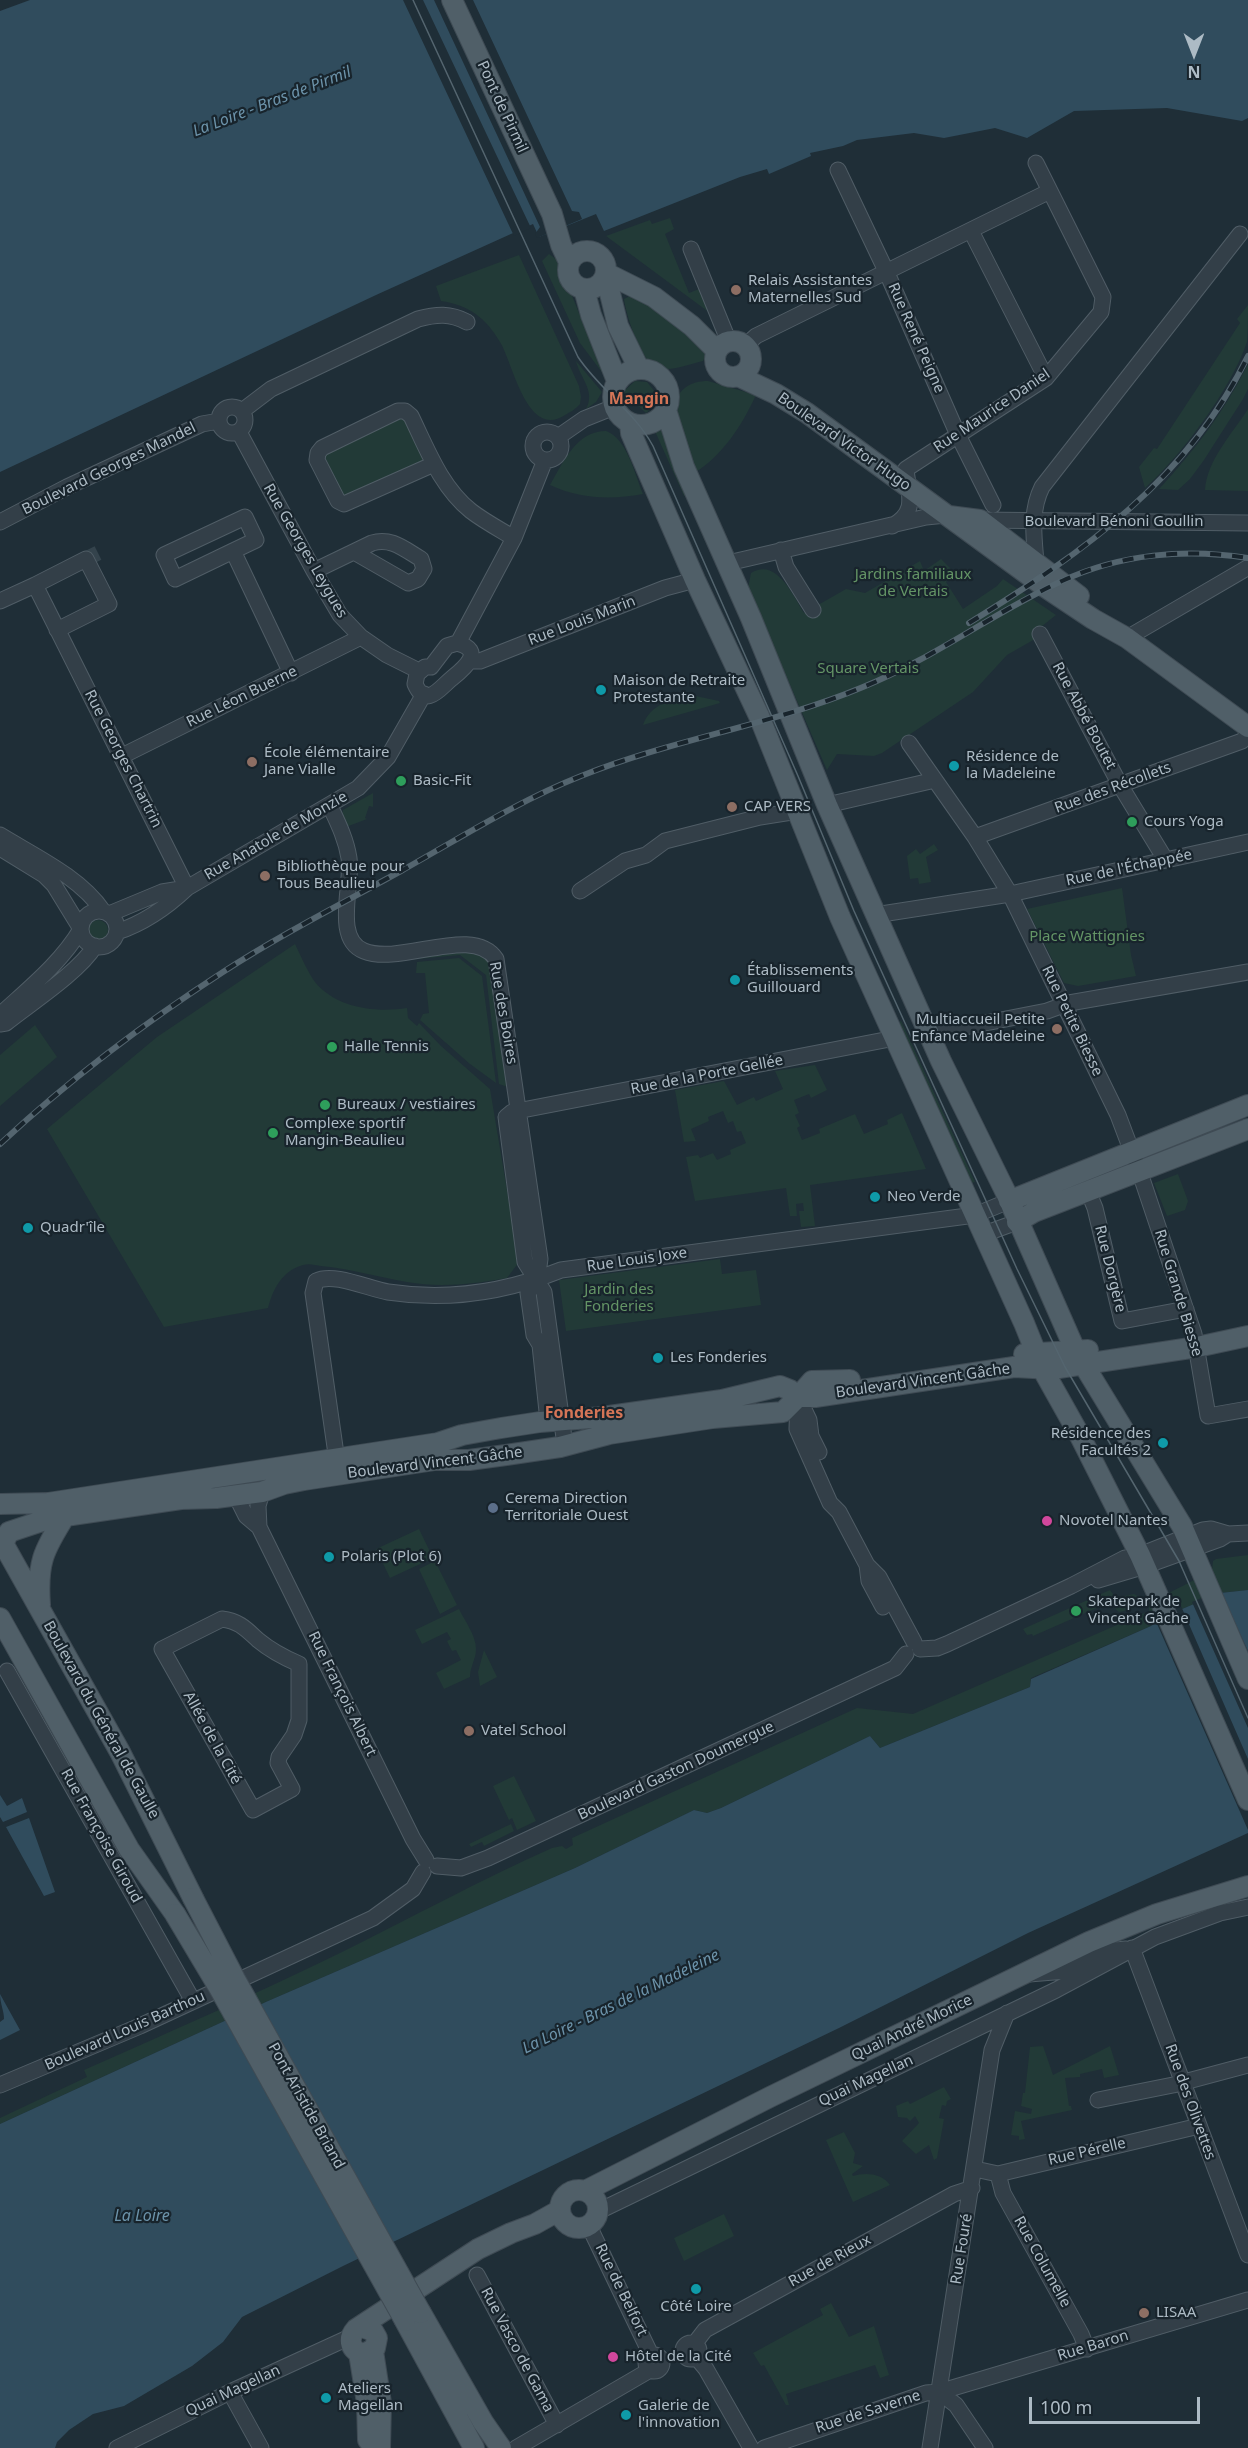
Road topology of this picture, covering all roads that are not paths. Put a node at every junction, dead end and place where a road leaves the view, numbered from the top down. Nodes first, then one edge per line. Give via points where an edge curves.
1 (452, 0) edge
2 (1036, 162) dead end
3 (838, 170) dead end
4 (1050, 191) junction
5 (552, 214) junction
6 (971, 231) junction
7 (1240, 234) dead end
8 (691, 249) dead end
9 (587, 250) junction
10 (569, 262) junction
11 (887, 273) junction
12 (606, 275) junction
13 (584, 289) junction
14 (467, 322) dead end
15 (731, 346) junction
16 (639, 369) junction
17 (738, 376) junction
18 (1046, 378) junction
19 (617, 381) junction
20 (614, 407) junction
21 (666, 410) junction
22 (242, 411) junction
23 (219, 421) junction
24 (630, 423) junction
25 (239, 432) junction
26 (958, 435) junction
27 (558, 437) junction
28 (545, 460) junction
29 (434, 464) junction
30 (907, 478) junction
31 (987, 513) junction
32 (946, 515) junction
33 (0, 522) edge
34 (1034, 522) junction
35 (1248, 523) edge
36 (892, 526) junction
37 (514, 538) junction
38 (781, 550) junction
39 (233, 551) junction
40 (354, 552) dead end
41 (1036, 562) junction
42 (728, 563) junction
43 (1247, 568) edge
44 (314, 572) junction
45 (695, 580) junction
46 (35, 585) junction
47 (0, 601) edge
48 (813, 610) dead end
49 (57, 630) junction
50 (1040, 634) dead end
51 (361, 637) junction
52 (1126, 638) junction
53 (458, 643) junction
54 (442, 655) junction
55 (465, 666) junction
56 (425, 669) junction
57 (291, 673) junction
58 (444, 685) junction
59 (424, 694) junction
60 (1240, 712) edge
61 (1248, 727) edge
62 (1248, 735) edge
63 (909, 743) dead end
64 (122, 756) junction
65 (935, 780) junction
66 (1120, 785) junction
67 (827, 805) junction
68 (330, 806) junction
69 (798, 811) junction
70 (0, 835) edge
71 (975, 837) junction
72 (1248, 842) edge
73 (0, 848) edge
74 (1165, 859) junction
75 (187, 888) junction
76 (580, 891) dead end
77 (1010, 894) junction
78 (106, 913) junction
79 (875, 915) junction
80 (81, 930) junction
81 (117, 932) junction
82 (95, 946) junction
83 (1248, 972) edge
84 (1064, 1005) junction
85 (0, 1015) edge
86 (0, 1024) edge
87 (929, 1034) junction
88 (895, 1038) junction
89 (519, 1110) junction
90 (1246, 1117) edge
91 (1132, 1151) junction
92 (1140, 1171) junction
93 (1088, 1191) junction
94 (1008, 1201) junction
95 (975, 1215) junction
96 (1017, 1222) junction
97 (984, 1234) junction
98 (537, 1280) junction
99 (1186, 1309) junction
100 (1248, 1334) edge
101 (1196, 1341) junction
102 (1079, 1358) junction
103 (1039, 1362) junction
104 (798, 1397) junction
105 (1248, 1409) edge
106 (555, 1420) junction
107 (565, 1445) junction
108 (338, 1467) junction
109 (262, 1492) junction
110 (236, 1496) junction
111 (0, 1504) edge
112 (65, 1516) junction
113 (259, 1527) junction
114 (1248, 1533) edge
115 (1, 1544) edge
116 (1192, 1550) junction
117 (1142, 1561) junction
118 (41, 1611) junction
119 (0, 1618) edge
120 (912, 1648) junction
121 (320, 1652) junction
122 (27, 1662) junction
123 (299, 1664) junction
124 (3, 1672) edge
125 (1248, 1679) edge
126 (1248, 1800) edge
127 (429, 1866) junction
128 (1248, 1886) edge
129 (193, 1898) joint
130 (1248, 1907) edge
131 (1248, 1916) edge
132 (1201, 1922) junction
133 (1132, 1948) junction
134 (1025, 1974) junction
135 (193, 2001) junction
136 (1007, 2013) junction
137 (978, 2027) junction
138 (992, 2050) junction
139 (1248, 2065) edge
140 (1183, 2082) junction
141 (0, 2085) edge
142 (1098, 2100) dead end
143 (1199, 2126) junction
144 (975, 2169) junction
145 (998, 2175) junction
146 (972, 2188) junction
147 (585, 2191) junction
148 (563, 2217) junction
149 (594, 2218) junction
150 (1248, 2255) edge
151 (477, 2275) dead end
152 (1248, 2300) edge
153 (407, 2313) junction
154 (364, 2341) junction
155 (1093, 2347) junction
156 (691, 2351) junction
157 (655, 2362) junction
158 (230, 2392) junction
159 (939, 2392) junction
160 (374, 2403) junction
161 (553, 2427) junction
162 (117, 2448) edge
163 (261, 2448) edge
164 (368, 2448) edge
165 (380, 2448) edge
166 (474, 2448) edge
167 (501, 2448) edge
168 (516, 2448) edge
169 (535, 2448) edge
170 (751, 2448) edge
171 (764, 2448) edge
172 (930, 2448) edge
173 (985, 2448) edge

1 - 5 main road, Pont de Pirmil
2 - 4 street
3 - 11 street, Rue René Peigne
4 - 6 street
4 - 18 street, Rue Maurice Daniel via 1103,297 1103,307
5 - 9 main road, Pont de Pirmil
5 - 10 main road, Pont de Pirmil
6 - 11 street
6 - 18 street
7 - 34 street via 1042,487
8 - 15 street
9 - 10 main road via 575,254
9 - 12 main road via 602,257
10 - 13 main road via 569,277
11 - 15 street
11 - 26 street, Rue René Peigne
12 - 13 main road via 597,287
12 - 15 main road via 654,297 692,326
12 - 16 main road via 618,326
13 - 19 main road
14 - 22 street via 439,314 418,320 271,389
15 - 17 main road via 750,355 750,365
15 - 17 main road via 715,360 720,371
16 - 19 main road via 625,373
16 - 21 main road via 654,372 665,382 669,396
17 - 30 main road, Boulevard Victor Hugo via 776,393
18 - 26 street, Rue Maurice Daniel
19 - 20 main road via 612,395
20 - 24 main road
20 - 27 street via 585,419
21 - 24 main road via 653,422
21 - 42 main road via 684,467
22 - 23 street via 234,407 225,409
22 - 25 street via 246,422
23 - 25 street via 226,432
23 - 33 street, Boulevard Georges Mandel via 196,426
24 - 45 main road
25 - 44 street, Rue Georges Leygues
26 - 30 street, Rue Maurice Daniel
26 - 31 street, Rue René Peigne
27 - 28 street via 560,452
27 - 28 street via 544,432 534,440 535,452
28 - 37 street
29 - 29 street via 405,411 398,411 318,453 338,501 344,504
29 - 37 street via 469,510
30 - 32 main road, Boulevard Victor Hugo
30 - 36 street via 911,506
31 - 32 main road, Boulevard Victor Hugo
31 - 34 street, Boulevard Bénoni Goullin
31 - 41 main road, Boulevard Victor Hugo
32 - 36 street
32 - 52 main road, Boulevard Victor Hugo via 1045,587
34 - 35 street, Boulevard Bénoni Goullin
34 - 41 street
36 - 38 street
37 - 53 street
38 - 42 street
38 - 48 street via 786,567
39 - 39 street via 256,540 245,517 164,555 175,579
39 - 57 street
40 - 44 street
41 - 52 main road, Boulevard Victor Hugo via 1113,623
42 - 67 main road
43 - 52 street
44 - 51 street, Rue Georges Leygues via 340,615
45 - 55 street, Rue Louis Marin via 665,588
45 - 69 main road via 759,716
46 - 47 street
46 - 49 street, Rue Georges Chartrin
46 - 49 street via 87,559 109,604
49 - 64 street, Rue Georges Chartrin
50 - 66 street, Rue Abbé Boutet
51 - 56 street, Rue Georges Leygues via 387,655
51 - 57 street, Rue Léon Buerne
52 - 60 main road, Boulevard Victor Hugo
53 - 54 street via 447,646
53 - 55 street via 470,651
54 - 55 street via 447,669
54 - 56 street
55 - 58 street
56 - 58 street via 436,668 443,675
56 - 59 street via 415,679
57 - 64 street, Rue Léon Buerne
58 - 59 street via 434,695
59 - 68 street, Rue Anatole de Monzie via 388,757 358,788
60 - 61 main road, Boulevard Victor Hugo
62 - 66 street, Rue des Récollets via 1242,741
63 - 65 street, Rue Petite Biesse
64 - 75 street, Rue Georges Chartrin
65 - 67 street
65 - 71 street, Rue Petite Biesse
66 - 71 street, Rue des Récollets
66 - 74 street, Rue Abbé Boutet
67 - 79 main road
68 - 75 street, Rue Anatole de Monzie
68 - 89 street, Rue des Boires via 348,851 346,927 356,947 379,955 477,945 496,959
69 - 76 street via 665,841 646,855 625,861
69 - 88 main road via 840,918
70 - 78 street via 88,893
71 - 77 street, Rue Petite Biesse
72 - 74 street, Rue de l'Échappée
73 - 80 street via 54,885
74 - 77 street, Rue de l'Échappée
75 - 78 street, Rue Anatole de Monzie via 162,892
75 - 81 street, Rue Anatole de Monzie via 169,905
77 - 79 street, Rue de l'Échappée
77 - 84 street, Rue Petite Biesse
78 - 80 street via 93,912 87,916
78 - 81 street via 116,922
79 - 87 main road
80 - 82 street via 86,941
80 - 85 street via 51,967
81 - 82 street via 110,944
82 - 86 street via 76,968
83 - 84 street
84 - 87 street
84 - 91 street, Rue Petite Biesse
87 - 94 main road
88 - 89 street, Rue de la Porte Gellée
88 - 95 main road
89 - 98 street via 506,1117 525,1262
90 - 91 main road
90 - 92 main road
91 - 92 street, Rue Petite Biesse
91 - 94 main road
92 - 93 main road
92 - 99 street, Rue Grande Biesse
93 - 96 main road
93 - 99 street, Rue Dorgère via 1122,1321
94 - 95 street, Rue Louis Joxe
94 - 96 main road
95 - 97 main road
95 - 98 street, Rue Louis Joxe via 561,1270
96 - 97 street
96 - 102 main road
97 - 103 main road
98 - 106 street via 544,1292 545,1342
98 - 108 street, Rue Louis Joxe via 506,1289 435,1296 386,1292 332,1278 316,1281 313,1293
99 - 101 street, Rue Grande Biesse
100 - 101 main road, Boulevard Vincent Gâche
101 - 102 main road, Boulevard Vincent Gâche
101 - 105 street, Rue Grande Biesse via 1208,1416
102 - 103 main road, Boulevard Vincent Gâche
102 - 116 main road
103 - 104 main road, Boulevard Vincent Gâche
103 - 117 main road
104 - 106 main road, Boulevard Vincent Gâche via 780,1386 722,1400
104 - 107 main road, Boulevard Vincent Gâche via 783,1412 672,1424
104 - 120 street via 797,1429 830,1503 839,1512 867,1565 868,1581
106 - 107 street
106 - 108 main road, Boulevard Vincent Gâche via 482,1431
107 - 108 main road, Boulevard Vincent Gâche via 469,1460
108 - 109 main road, Boulevard Vincent Gâche
108 - 111 main road, Boulevard Vincent Gâche via 48,1503
109 - 110 main road, Boulevard Vincent Gâche
109 - 113 street, Rue François Albert
110 - 112 main road, Boulevard Vincent Gâche via 181,1499
110 - 113 street, Rue François Albert via 246,1516
112 - 115 main road, Boulevard Vincent Gâche via 9,1532
112 - 118 main road via 43,1554 39,1577
113 - 121 street, Rue François Albert
114 - 116 street, Boulevard Gaston Doumergue via 1228,1534
115 - 118 main road, Boulevard du Général de Gaulle
116 - 117 street, Boulevard Gaston Doumergue
116 - 125 main road
117 - 120 street, Boulevard Gaston Doumergue via 1125,1558 937,1648
117 - 126 main road
118 - 129 main road, Boulevard du Général de Gaulle via 125,1762
119 - 122 main road
120 - 127 street, Boulevard Gaston Doumergue via 895,1668 488,1858 461,1868
121 - 123 street
121 - 127 street, Rue François Albert
122 - 124 street
122 - 153 main road, Pont Aristide Briand, bridge via 129,1849 175,1914
123 - 123 street, Allée de la Cité via 233,1620 222,1619 162,1649 253,1810 292,1789 278,1763 299,1720
124 - 135 street, Rue Françoise Giroud
127 - 135 street, Boulevard Louis Barthou via 413,1888 373,1918
128 - 134 main road, Quai André Morice via 1131,1924
129 - 153 main road, Pont Aristide Briand, bridge
130 - 132 street, Quai Magellan
131 - 132 street, Quai Magellan
132 - 133 street, Quai Magellan
133 - 134 street, Quai Magellan via 1106,1951 1066,1971
133 - 136 street, Quai Magellan via 1102,1967
133 - 140 street, Rue des Olivettes
134 - 147 main road, Quai André Morice
135 - 141 street, Boulevard Louis Barthou
136 - 137 street, Quai Magellan
136 - 138 street, Rue Fouré
137 - 138 street
137 - 149 street, Quai Magellan
138 - 144 street, Rue Fouré
139 - 140 street
140 - 142 street
140 - 143 street, Rue des Olivettes
143 - 145 street, Rue Pérelle
143 - 150 street, Rue des Olivettes
144 - 145 street, Rue Pérelle
144 - 146 street, Rue Fouré
145 - 155 street, Rue Columelle via 1004,2193 1082,2334
146 - 156 street, Rue de Rieux via 954,2194 705,2330
146 - 159 street, Rue Fouré
147 - 148 main road via 568,2194 561,2202
147 - 149 main road via 596,2200
148 - 149 main road via 578,2229
148 - 153 main road via 511,2233 478,2249
149 - 157 street, Rue de Belfort
151 - 161 street, Rue Vasco de Gama
152 - 155 street, Rue Baron
153 - 154 main road
153 - 166 main road
153 - 167 main road
154 - 158 street, Quai Magellan
154 - 160 main road
155 - 159 street, Rue Baron
156 - 157 street, Rue de Rieux
156 - 170 street via 706,2369
157 - 161 street, Rue de Rieux
158 - 162 street, Quai Magellan
158 - 163 street
159 - 171 street, Rue de Saverne via 910,2398
159 - 172 street, Rue Fouré
159 - 173 street via 958,2408
160 - 164 main road
160 - 165 main road
161 - 168 street, Rue de Rieux
161 - 169 street, Rue de Rieux

